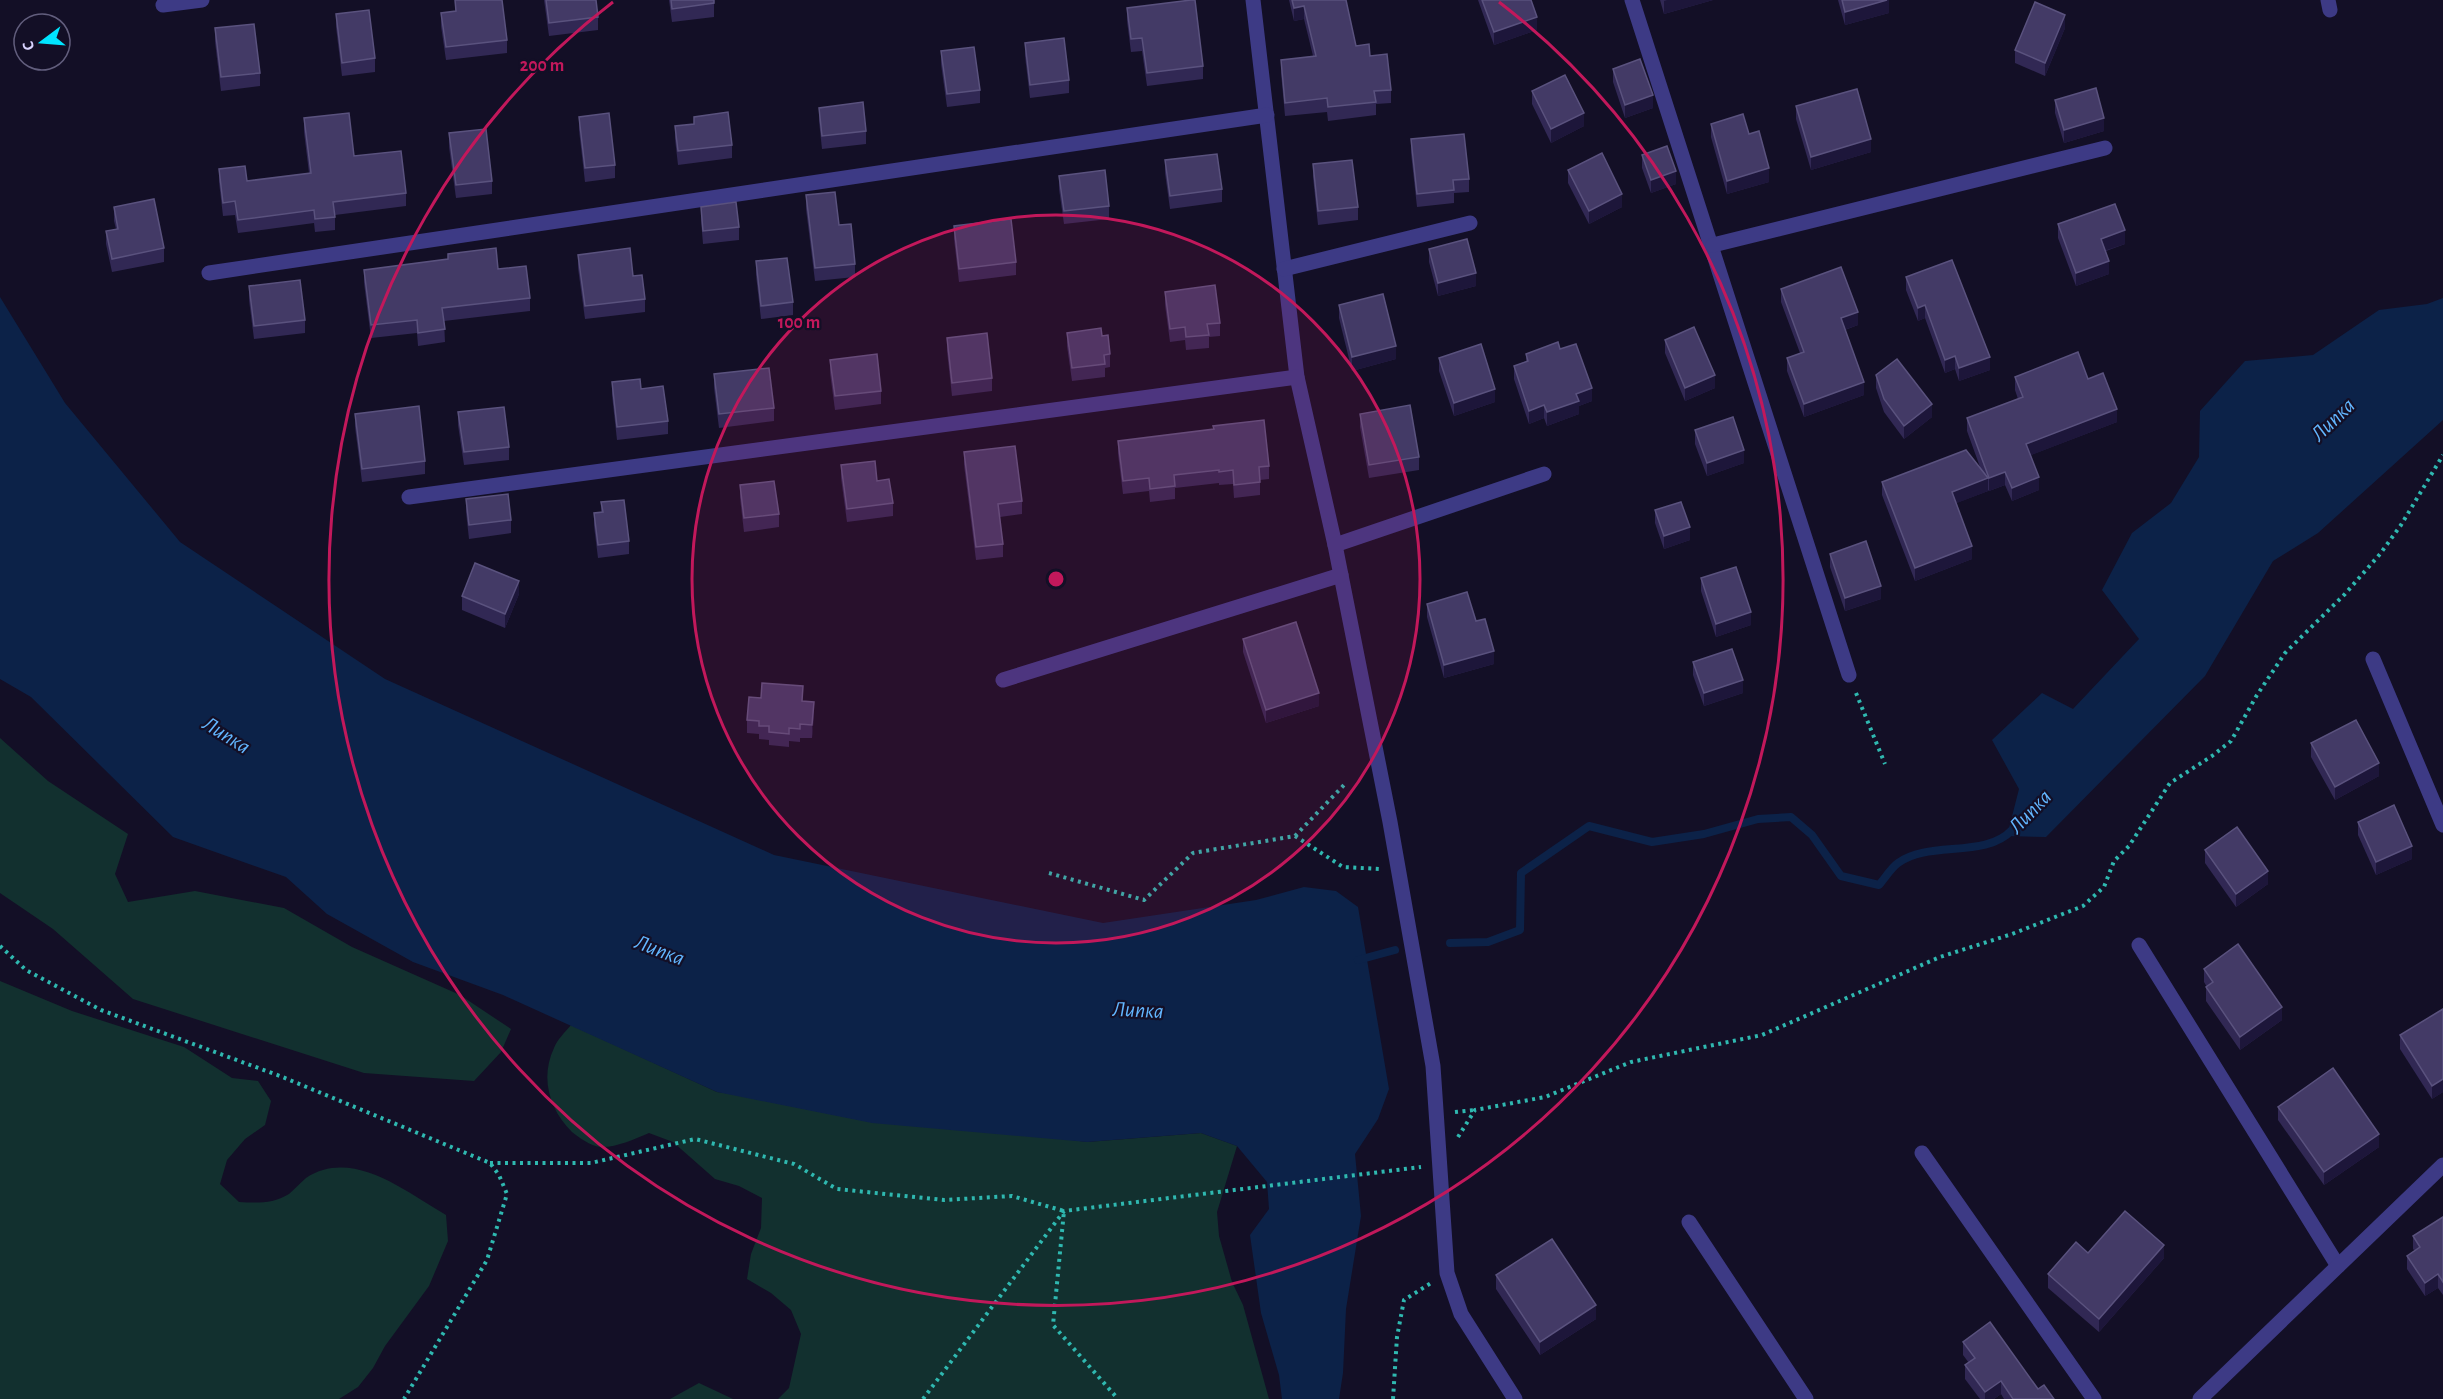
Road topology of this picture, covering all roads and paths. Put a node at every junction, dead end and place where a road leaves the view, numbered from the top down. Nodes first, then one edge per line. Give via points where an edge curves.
1 (202, 0) edge
2 (1253, 0) edge
3 (1632, 0) edge
4 (163, 5) dead end
5 (1267, 115) junction
6 (2105, 148) dead end
7 (1470, 223) dead end
8 (1713, 245) junction
9 (1284, 269) junction
10 (209, 273) dead end
11 (1297, 377) junction
12 (2443, 455) edge
13 (1544, 474) dead end
14 (409, 497) dead end
15 (1335, 545) junction
16 (1341, 575) junction
17 (2373, 659) dead end
18 (1850, 675) joint
19 (1003, 680) dead end
20 (1886, 764) dead end
21 (1344, 785) dead end
22 (2443, 825) edge
23 (1295, 836) junction
24 (1399, 869) junction
25 (1049, 873) dead end
26 (2139, 945) dead end
27 (0, 946) edge
28 (1922, 1153) dead end
29 (490, 1163) junction
30 (1441, 1164) junction
31 (2443, 1165) edge
32 (1064, 1210) junction
33 (1689, 1222) dead end
34 (2338, 1266) junction
35 (1447, 1274) junction
36 (404, 1399) edge
37 (922, 1399) edge
38 (1118, 1399) edge
39 (1393, 1399) edge
40 (1515, 1399) edge
41 (1806, 1399) edge
42 (2094, 1399) edge
43 (2200, 1399) edge

1 - 4 street
2 - 5 street
3 - 8 street
5 - 9 street
5 - 10 street
6 - 8 street
7 - 9 street
8 - 18 street
9 - 11 street
11 - 14 street
11 - 15 street
12 - 30 path via 2380,554 2285,653 2231,741 2170,783 2129,846 2114,861 2104,888 2083,906 1940,957 1762,1035 1631,1062 1545,1097 1475,1110
13 - 15 street
15 - 16 street
16 - 19 street
16 - 24 street
17 - 22 street
18 - 20 path
21 - 23 path
23 - 24 path via 1343,867
23 - 25 path via 1193,853 1144,900
24 - 30 street via 1433,1066
26 - 34 street
27 - 29 path via 26,970 101,1010 280,1076
28 - 42 street
29 - 32 path via 591,1163 695,1139 794,1164 837,1189 944,1200 1012,1196
29 - 36 path via 507,1194 487,1260
30 - 32 path
30 - 35 street
31 - 34 street
32 - 37 path
32 - 38 path via 1053,1325
33 - 41 street
34 - 43 street
35 - 39 path via 1404,1300
35 - 40 street via 1461,1314

